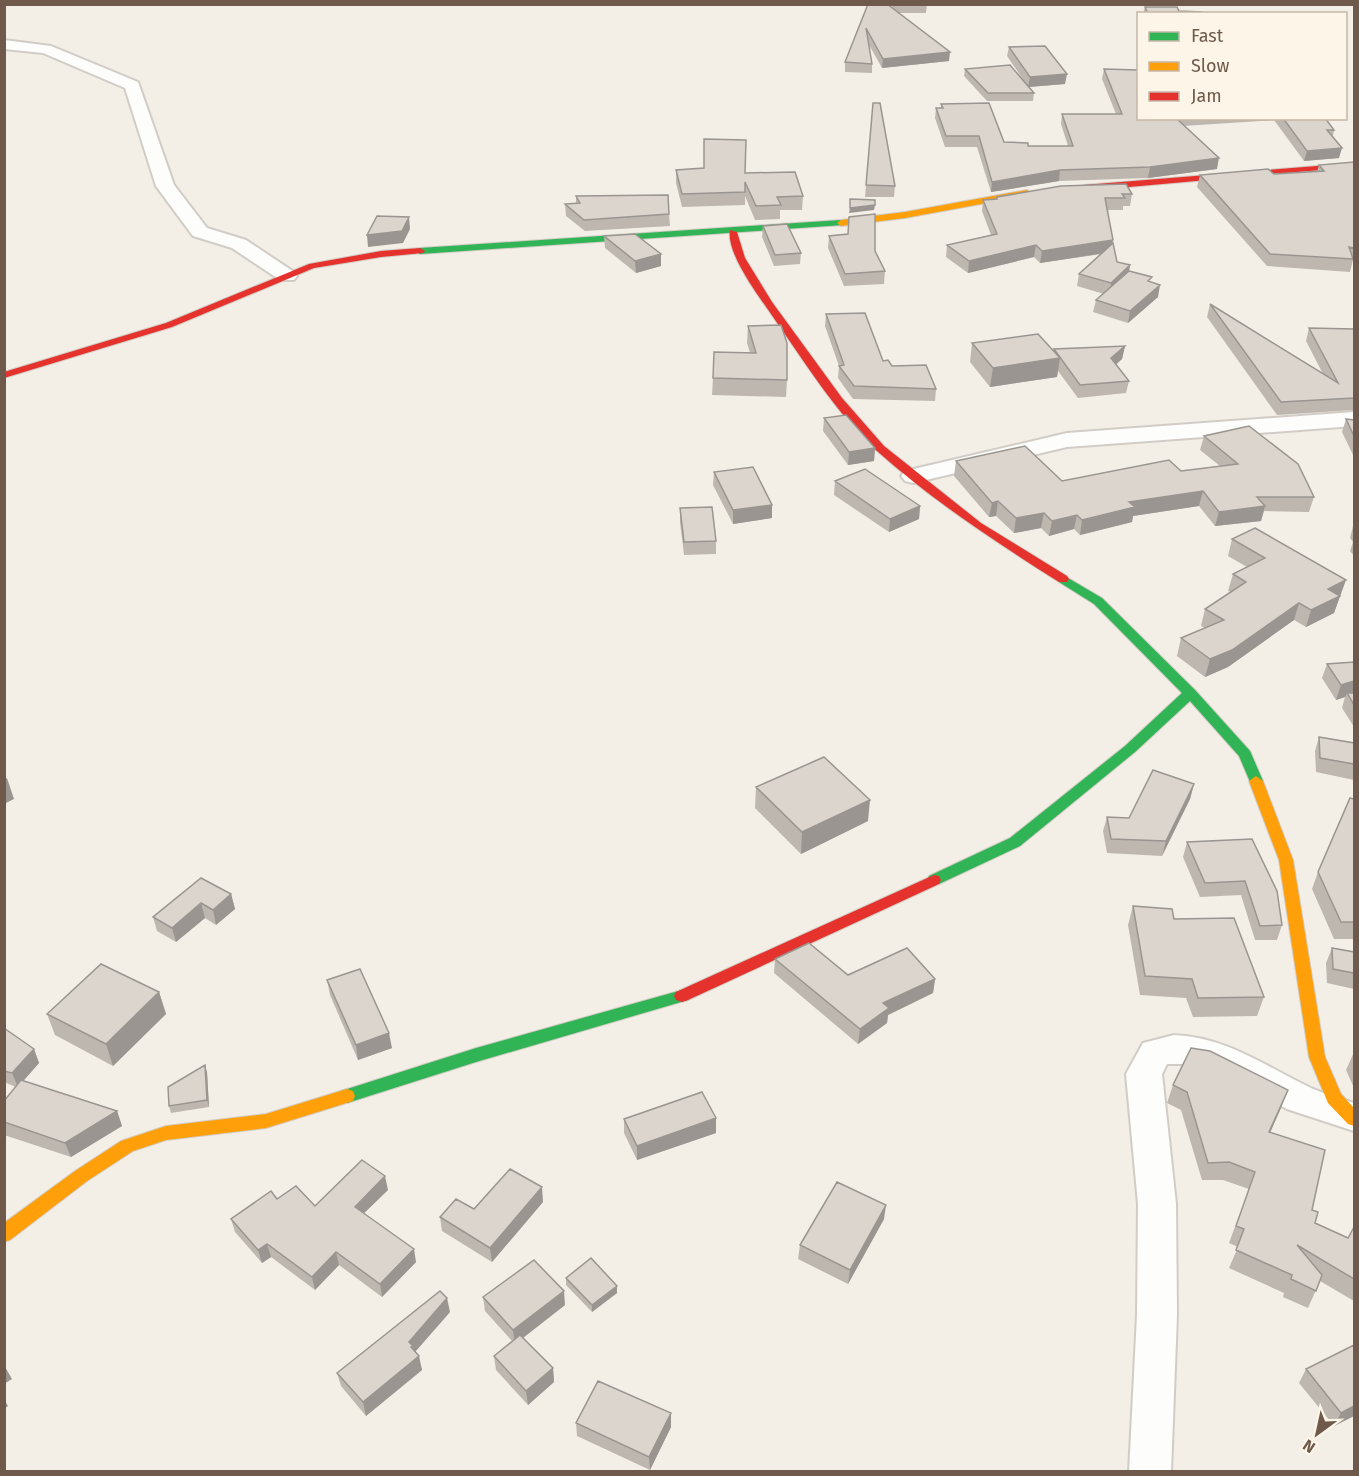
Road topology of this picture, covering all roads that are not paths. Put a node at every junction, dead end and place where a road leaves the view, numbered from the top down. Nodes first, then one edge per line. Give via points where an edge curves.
1 (4, 44) edge
2 (1354, 165) edge
3 (1070, 188) edge
4 (1040, 192) edge
5 (733, 232) junction
6 (287, 276) junction
7 (4, 375) edge
8 (1354, 419) edge
9 (913, 476) junction
10 (1190, 693) junction
11 (1354, 1118) edge
12 (4, 1234) edge
13 (1150, 1472) edge

1 - 6 street via 46,49 132,85 165,186 200,232 239,244
2 - 3 street via 1148,186
4 - 5 street via 905,215
5 - 6 street via 381,254 312,266
5 - 9 street via 740,258 768,303 838,400 880,448
6 - 7 street via 169,325
8 - 9 street via 1067,440
9 - 10 street via 977,525 1098,601
10 - 11 street via 1245,754 1268,810 1286,860 1317,1057 1334,1098
10 - 12 street via 1130,749 1015,842 681,998 476,1054 266,1121 166,1133 127,1146
11 - 13 street via 1300,1099 1236,1064 1207,1054 1170,1047 1155,1053 1144,1074 1157,1204

